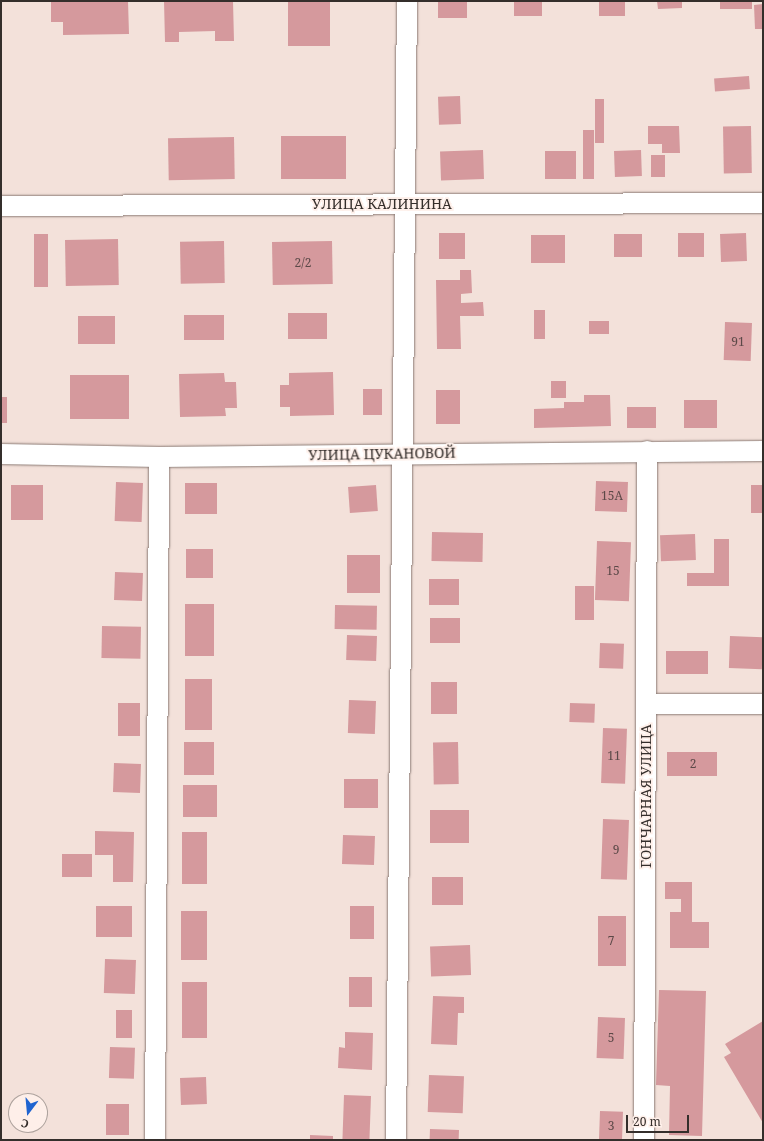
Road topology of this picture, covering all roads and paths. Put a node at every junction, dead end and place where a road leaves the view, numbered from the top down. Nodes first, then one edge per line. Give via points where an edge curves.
1 (407, 1) edge
2 (763, 203) edge
3 (406, 204) junction
4 (1, 206) edge
5 (647, 451) junction
6 (763, 451) edge
7 (1, 454) edge
8 (404, 454) junction
9 (159, 457) junction
10 (646, 704) junction
11 (763, 704) edge
12 (155, 1140) edge
13 (396, 1140) edge
14 (644, 1140) edge

1 - 3 street
2 - 3 street, УЛИЦА КАЛИНИНА
3 - 4 street, УЛИЦА КАЛИНИНА
3 - 8 street
5 - 6 street, УЛИЦА ЦУКАНОВОЙ
5 - 8 street, УЛИЦА ЦУКАНОВОЙ
5 - 10 street, ГОНЧАРНАЯ УЛИЦА
7 - 9 street, УЛИЦА ЦУКАНОВОЙ
8 - 9 street, УЛИЦА ЦУКАНОВОЙ
8 - 13 street
9 - 12 street
10 - 11 street
10 - 14 street, ГОНЧАРНАЯ УЛИЦА

